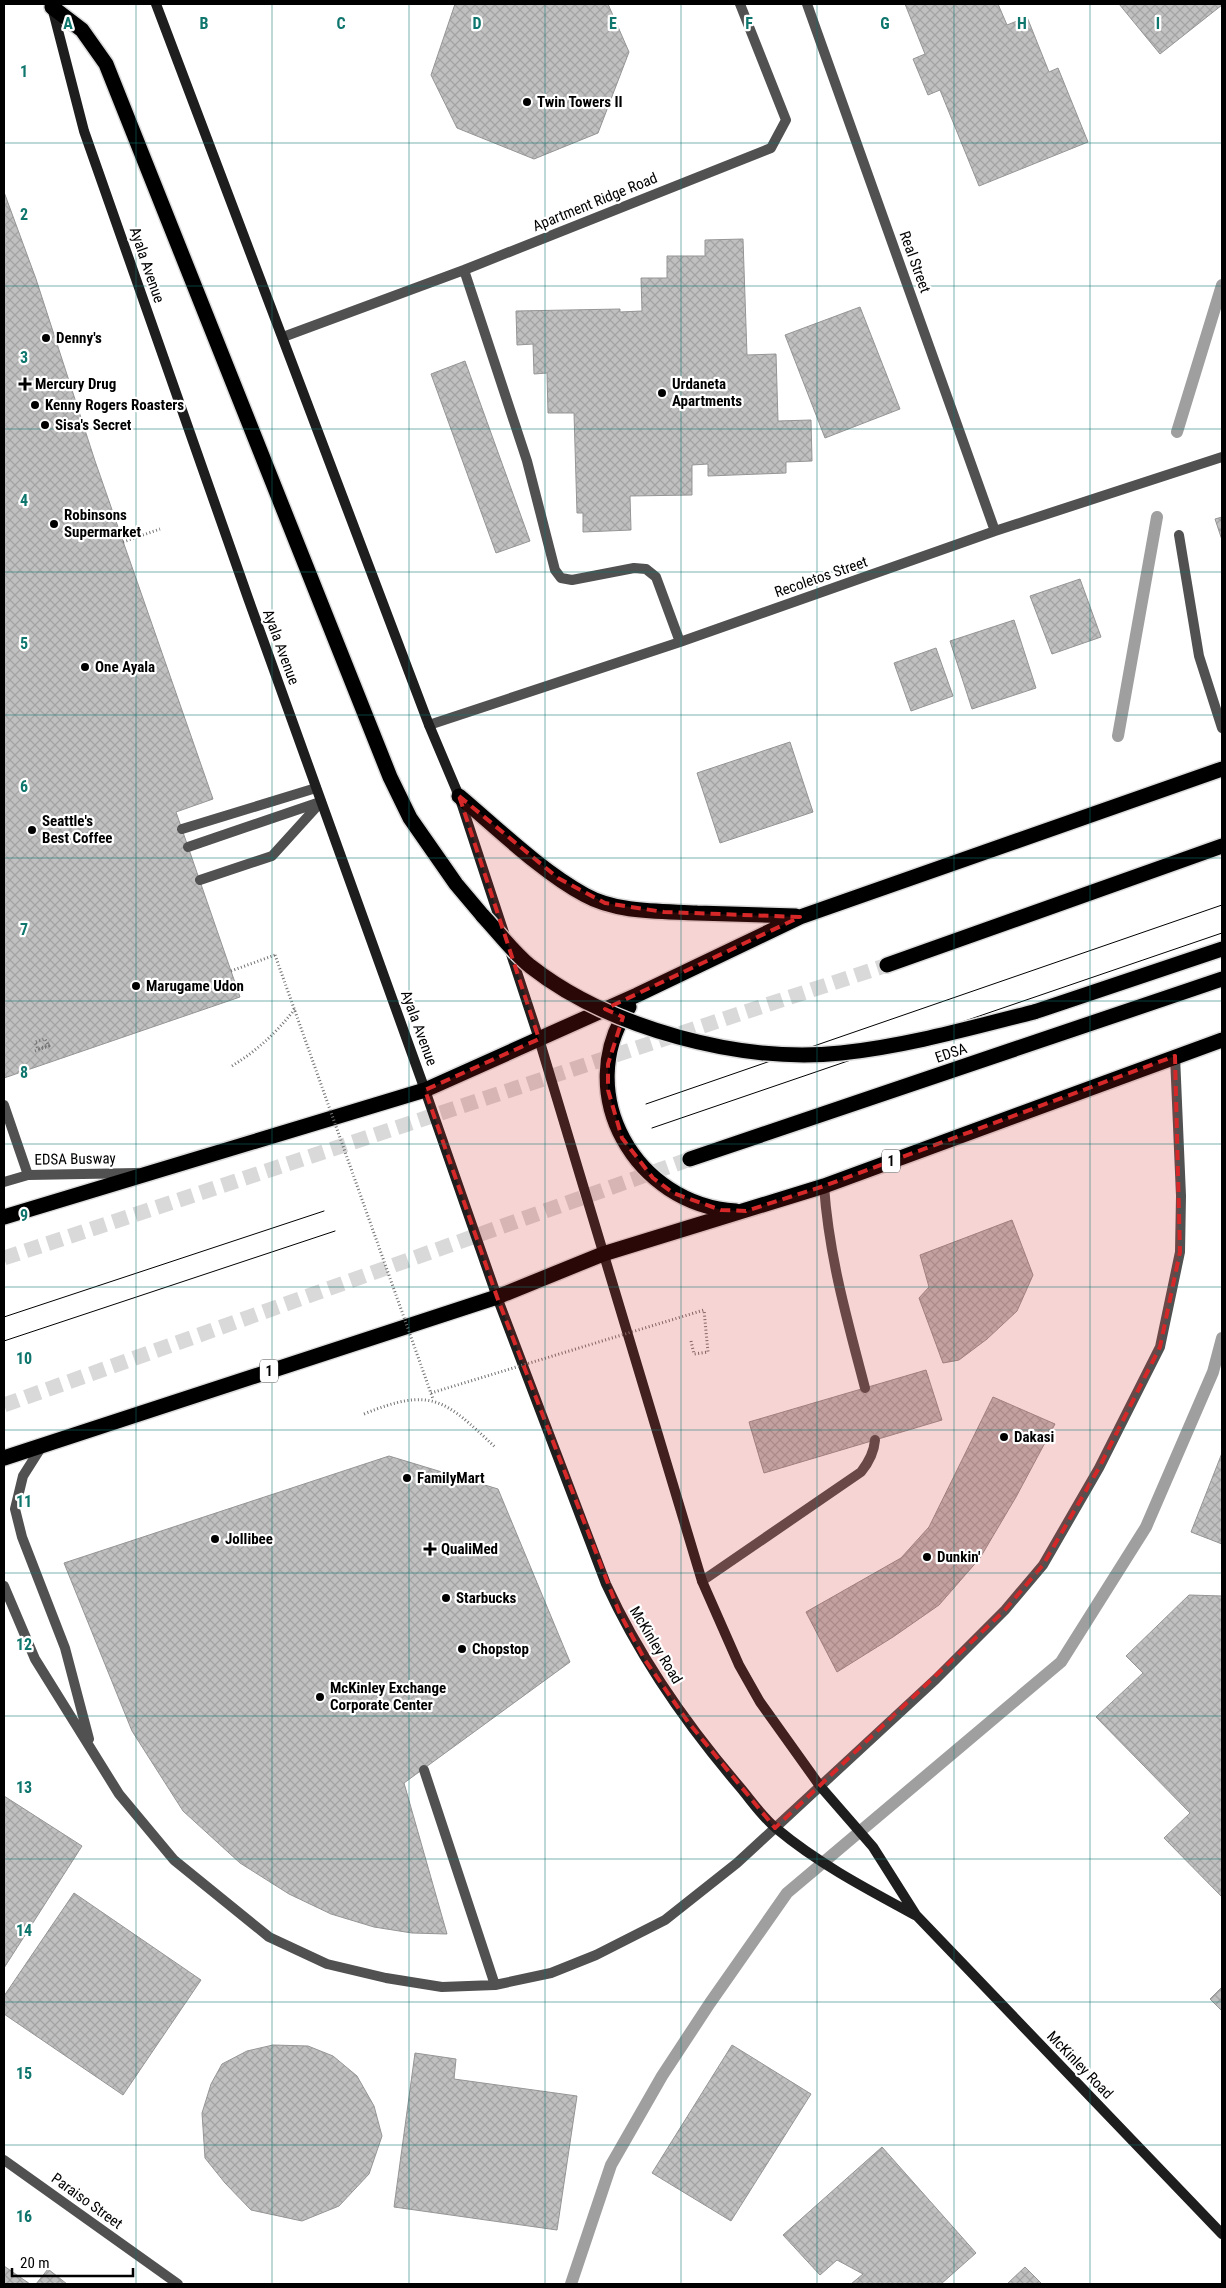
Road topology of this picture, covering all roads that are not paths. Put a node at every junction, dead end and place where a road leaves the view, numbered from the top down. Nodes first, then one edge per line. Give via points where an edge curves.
1 (156, 4) edge
2 (740, 4) edge
3 (807, 4) edge
4 (51, 5) edge
5 (464, 270) junction
6 (283, 337) junction
7 (1222, 457) edge
8 (995, 531) junction
9 (1179, 535) dead end
10 (680, 642) junction
11 (428, 725) junction
12 (1222, 728) edge
13 (1222, 769) edge
14 (316, 788) junction
15 (459, 796) junction
16 (321, 802) junction
17 (182, 830) dead end
18 (1222, 846) edge
19 (188, 847) dead end
20 (200, 880) dead end
21 (800, 917) junction
22 (1222, 948) edge
23 (887, 965) tunnel mouth
24 (1222, 979) edge
25 (637, 995) junction
26 (539, 1039) junction
27 (1222, 1040) edge
28 (1175, 1056) junction
29 (426, 1090) junction
30 (4, 1105) edge
31 (690, 1159) tunnel mouth
32 (148, 1173) junction
33 (28, 1174) junction
34 (4, 1182) edge
35 (824, 1186) junction
36 (746, 1211) junction
37 (4, 1217) edge
38 (603, 1254) junction
39 (497, 1296) junction
40 (865, 1388) dead end
41 (875, 1440) dead end
42 (42, 1446) junction
43 (4, 1458) edge
44 (702, 1581) junction
45 (4, 1586) edge
46 (92, 1750) junction
47 (424, 1770) dead end
48 (820, 1786) junction
49 (775, 1828) junction
50 (916, 1915) junction
51 (495, 1985) junction
52 (4, 2160) edge
53 (1222, 2234) edge
54 (178, 2284) edge

1 - 6 main road
2 - 5 street, Apartment Ridge Road via 786,120 771,148
3 - 8 street, Real Street
4 - 14 main road, Ayala Avenue via 84,131
4 - 22 highway, bridge via 82,30 106,64 373,738 410,818 456,884 528,964 558,986 631,1021 708,1044 806,1055 927,1040 1034,1012
5 - 6 street, Apartment Ridge Road
5 - 10 street via 527,461 555,570 561,578 572,580 634,568 646,569 656,578
6 - 11 main road
7 - 8 street, Recoletos Street
8 - 10 street, Recoletos Street
9 - 12 street via 1199,656
10 - 11 street, Recoletos Street
11 - 15 main road
13 - 21 highway
14 - 16 main road, Ayala Avenue
14 - 17 street
15 - 21 highway via 558,878 598,901 664,912
15 - 26 main road
16 - 19 street
16 - 20 street via 272,856
16 - 29 main road, Ayala Avenue
18 - 23 highway
21 - 25 highway
24 - 31 highway, EDSA
25 - 26 highway
25 - 36 highway via 623,1016 608,1064 613,1115 622,1138 636,1160 673,1193 696,1204
26 - 29 highway
26 - 38 main road
27 - 28 highway, 1
28 - 35 highway, 1
28 - 48 street via 1180,1252 1160,1347 1099,1468 1043,1565 1005,1610 936,1679
29 - 32 highway
29 - 39 main road, Ayala Avenue
30 - 33 street
32 - 33 street, EDSA Busway
32 - 37 highway
33 - 34 street, EDSA Busway
35 - 36 highway, 1
35 - 40 street via 835,1274
36 - 38 highway, 1
38 - 39 highway, 1
38 - 44 main road, McKinley Road
39 - 42 highway, 1
39 - 49 main road, McKinley Road via 619,1612 663,1687 719,1762
41 - 44 street via 861,1472
42 - 43 highway, 1
42 - 46 street via 23,1476 15,1510 22,1537 65,1648
44 - 48 main road, McKinley Road via 739,1665 760,1702
45 - 46 street via 35,1659
46 - 51 street via 119,1794 174,1860 269,1937 327,1964 386,1978 442,1987
47 - 51 street
48 - 49 street
48 - 50 main road, McKinley Road via 873,1846
49 - 50 main road, McKinley Road via 841,1876
49 - 51 street via 665,1920 596,1955 551,1973
50 - 53 main road, McKinley Road
52 - 54 street, Paraiso Street

